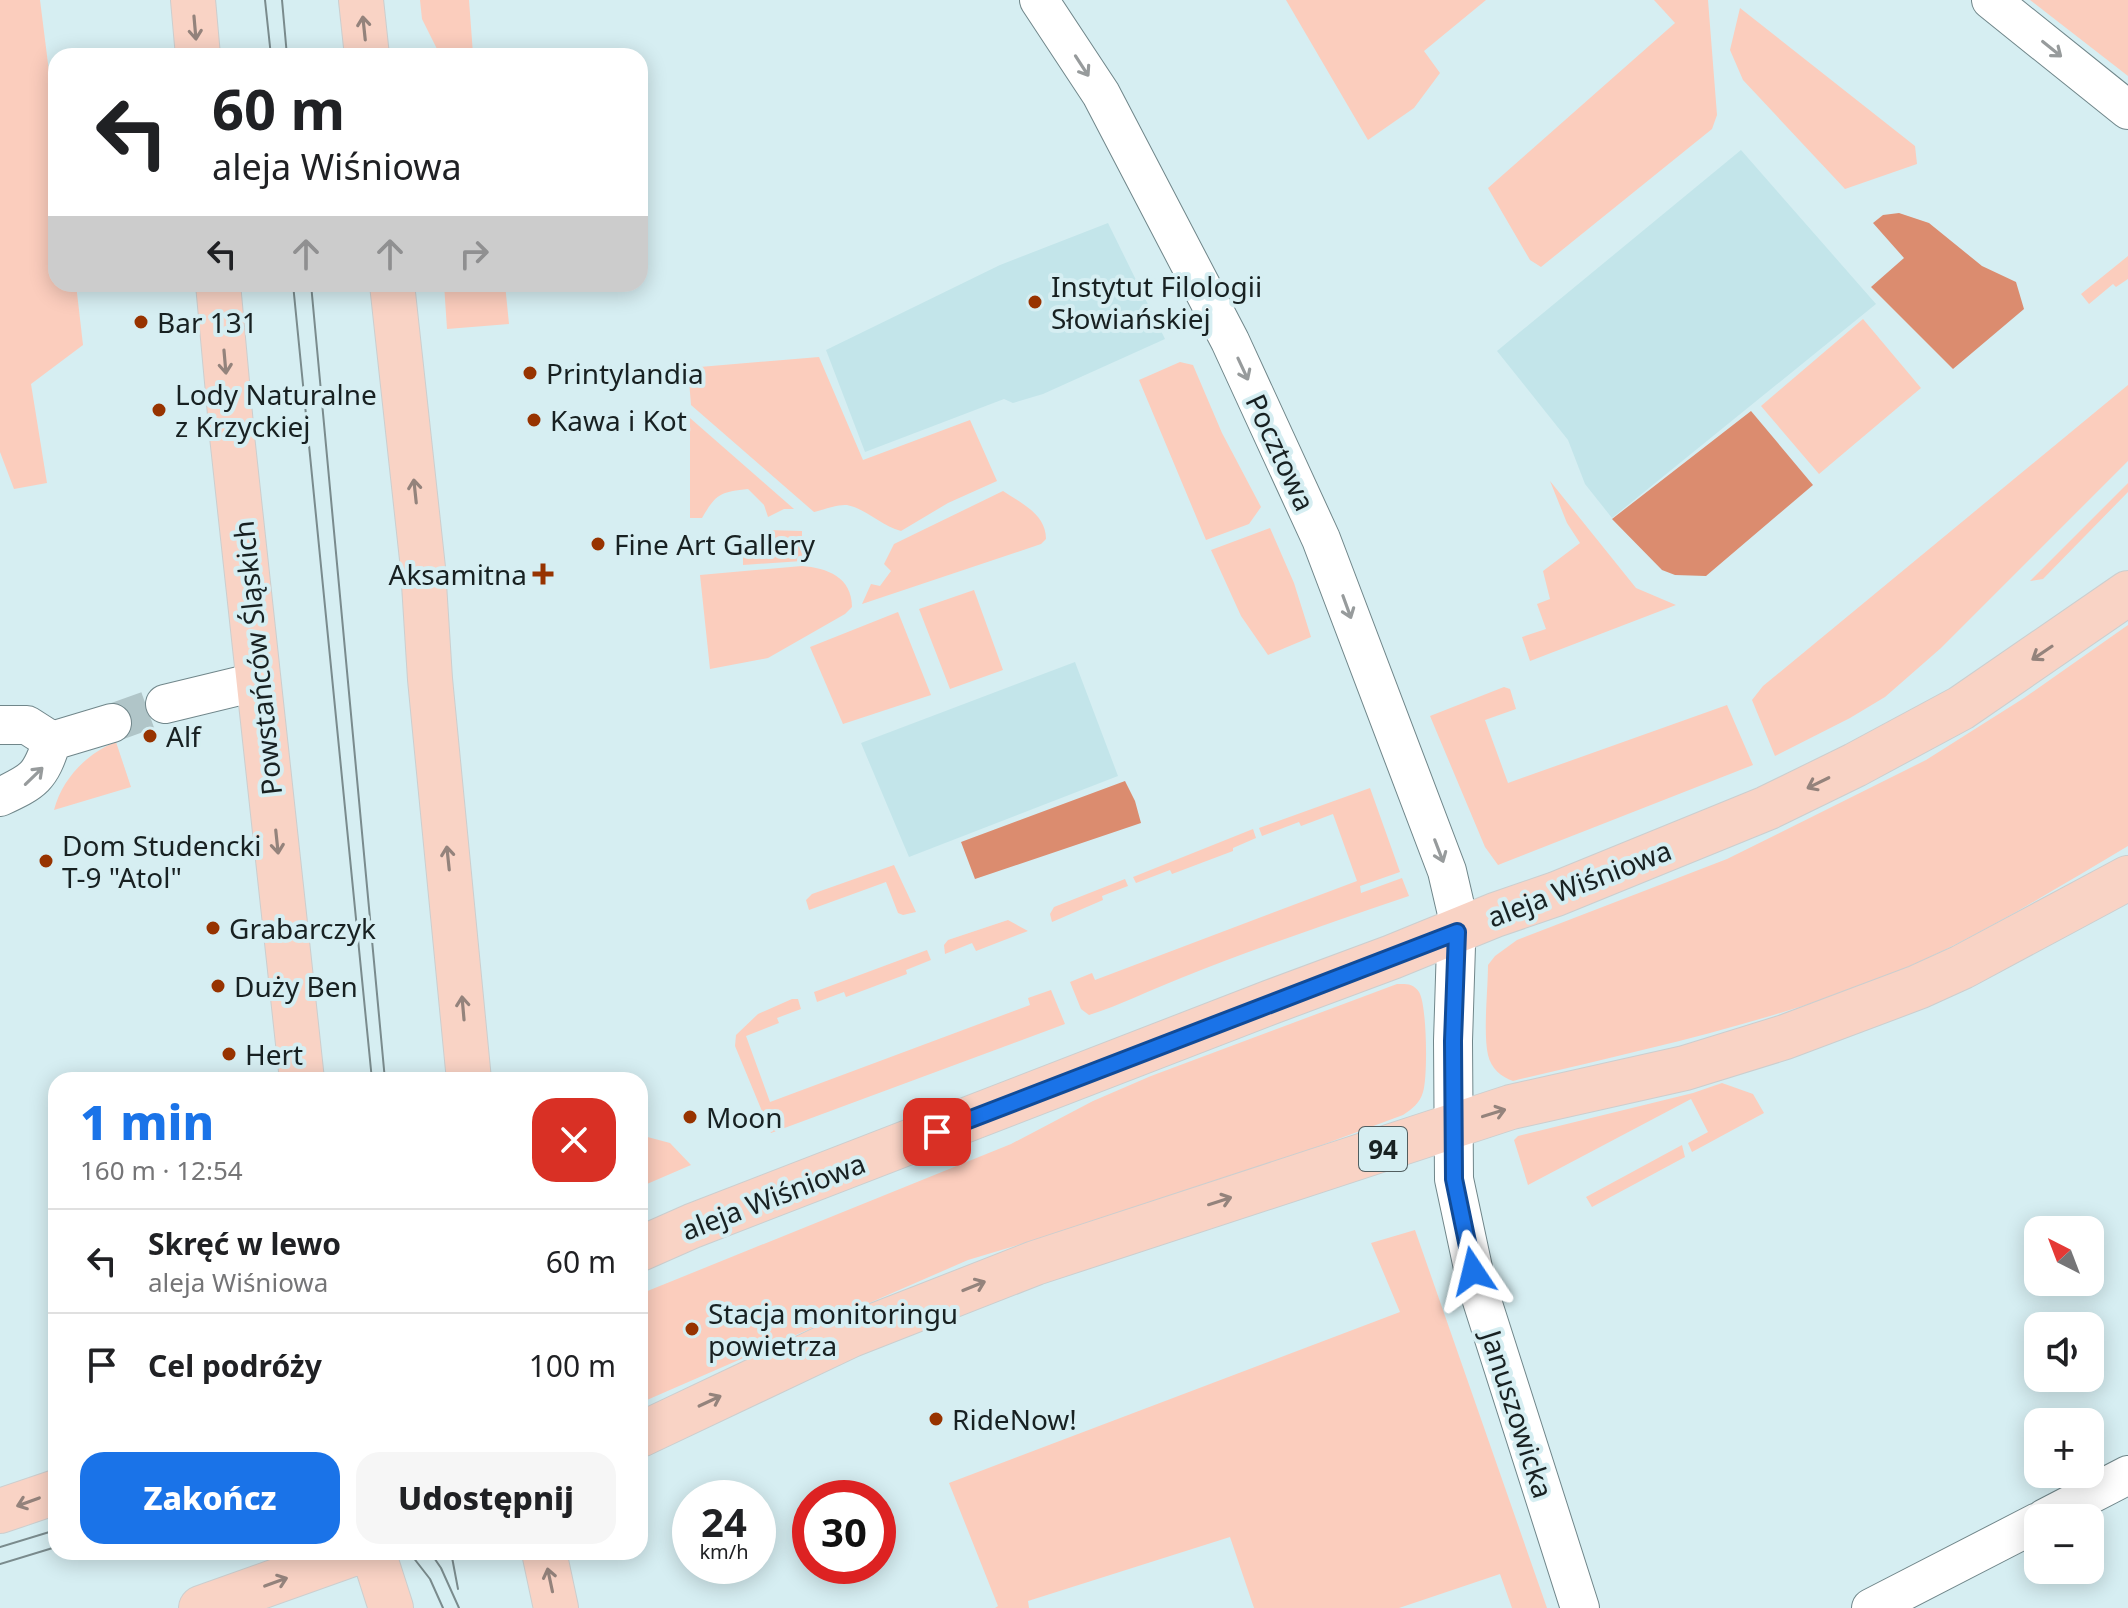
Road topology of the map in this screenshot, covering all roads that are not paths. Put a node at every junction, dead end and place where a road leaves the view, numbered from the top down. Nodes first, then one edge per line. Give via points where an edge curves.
1 (193, 0) edge
2 (361, 0) edge
3 (1039, 0) edge
4 (1991, 0) edge
5 (197, 48) edge
6 (366, 48) edge
7 (2128, 110) edge
8 (219, 292) edge
9 (393, 292) edge
10 (2128, 593) edge
11 (260, 681) junction
12 (165, 704) tunnel mouth
13 (112, 723) tunnel mouth
14 (0, 725) edge
15 (52, 741) junction
16 (0, 797) edge
17 (2128, 878) edge
18 (1457, 932) junction
19 (301, 1072) edge
20 (468, 1072) edge
21 (1452, 1127) junction
22 (648, 1246) edge
23 (648, 1431) edge
24 (2128, 1475) edge
25 (48, 1495) edge
26 (2072, 1504) edge
27 (0, 1511) edge
28 (2024, 1529) edge
29 (336, 1560) edge
30 (376, 1560) edge
31 (546, 1560) edge
32 (202, 1608) edge
33 (391, 1608) edge
34 (556, 1608) edge
35 (1580, 1608) edge
36 (1871, 1608) edge

1 -> 5 main road
6 -> 2 main road
3 -> 18 street, Pocztowa via 1101,94 1163,211 1224,328 1321,539 1447,871
4 -> 7 street
8 -> 11 main road, Powstańców Śląskich
20 -> 9 main road
10 -> 18 main road, aleja Wiśniowa via 1961,708 1855,765 1767,808
11 - 12 street
11 -> 19 main road, Powstańców Śląskich
13 - 15 street
14 - 15 street via 27,725
16 -> 15 street via 27,784 43,768
21 -> 17 main road, 94 via 1785,1037 1962,967
18 - 21 street, Januszowicka
18 - 22 main road, aleja Wiśniowa
23 -> 21 main road, 94 via 851,1335 1014,1270
21 - 35 street, Januszowicka via 1454,1179 1473,1271
24 - 26 street
25 -> 27 main road
28 - 36 street
32 -> 29 main road
30 - 33 main road
34 -> 31 main road

